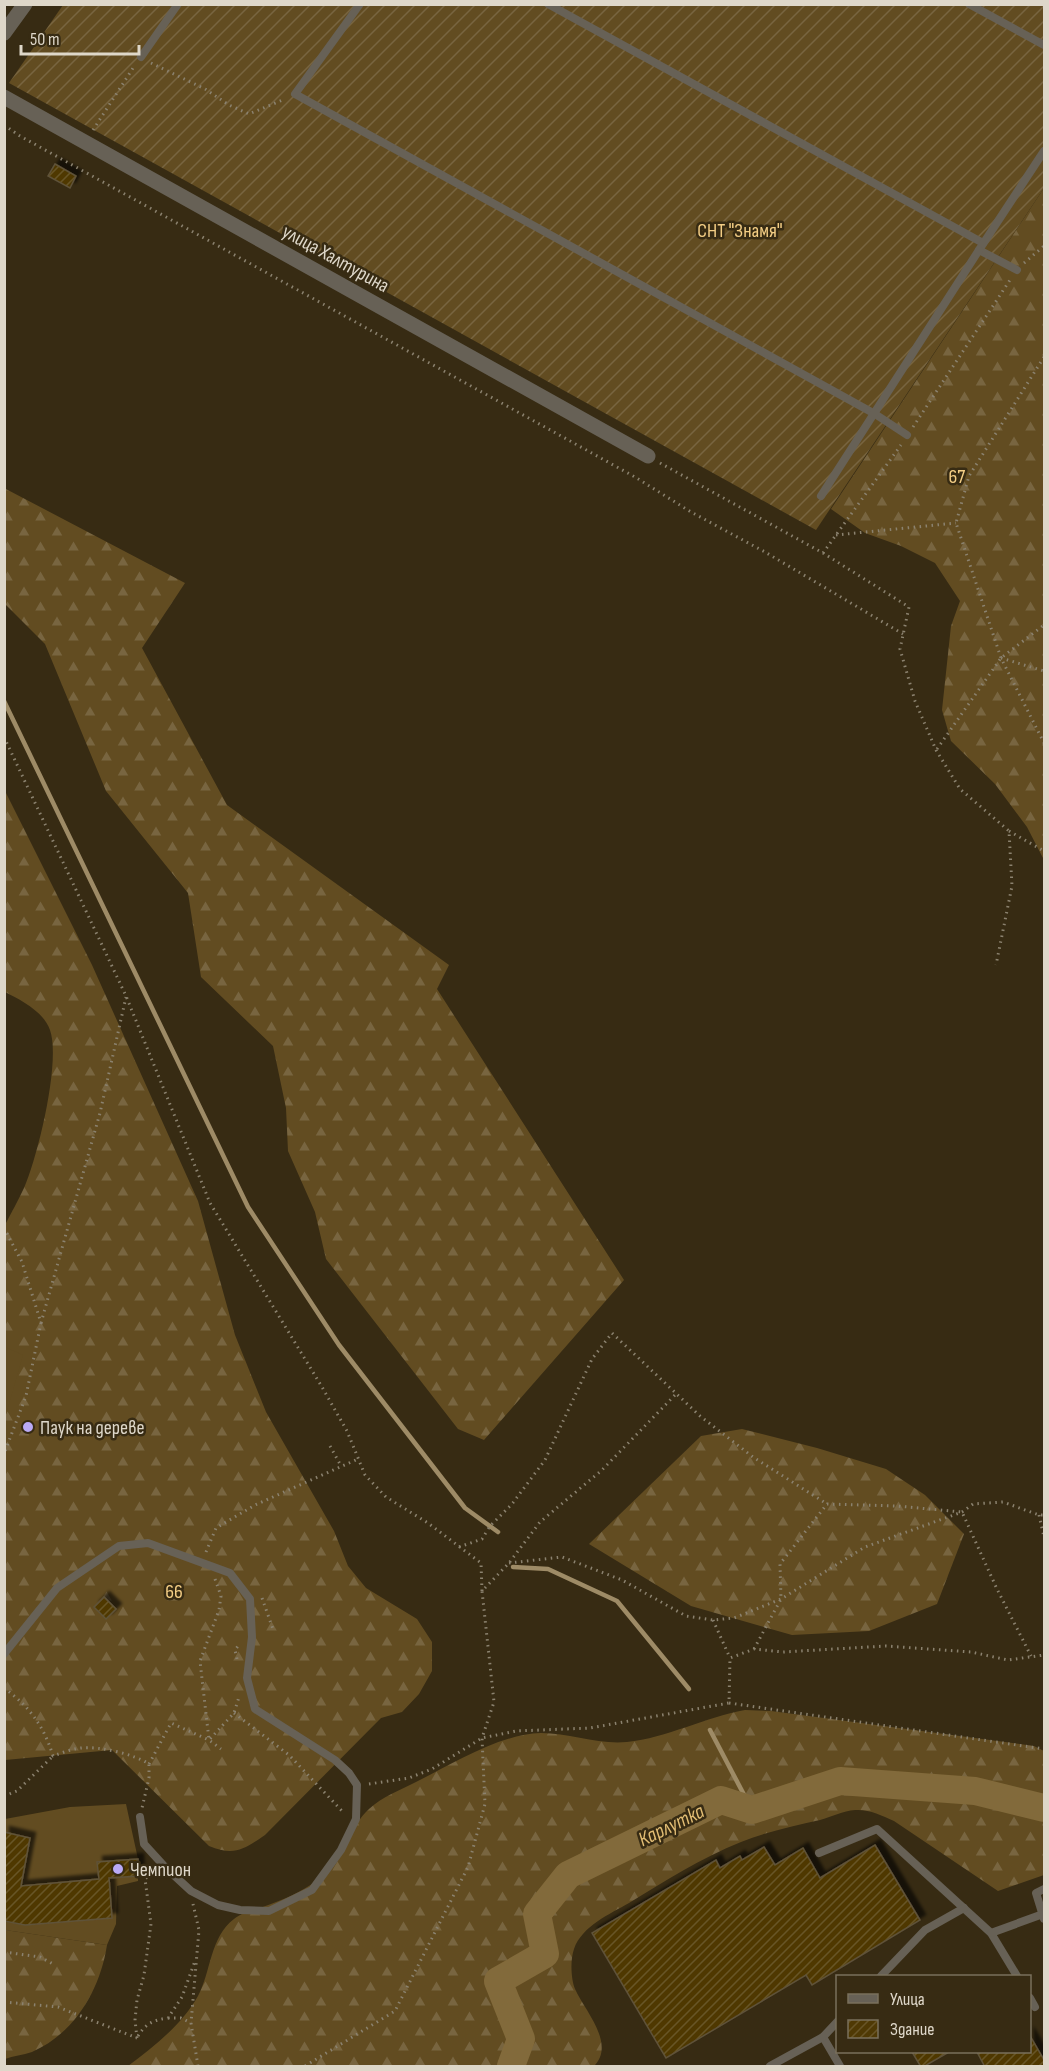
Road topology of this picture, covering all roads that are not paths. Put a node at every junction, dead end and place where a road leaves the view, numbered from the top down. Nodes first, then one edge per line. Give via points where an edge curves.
1 (25, 4) edge
2 (177, 4) edge
3 (360, 4) edge
4 (548, 4) edge
5 (969, 4) edge
6 (4, 33) edge
7 (1044, 45) edge
8 (141, 57) road end
9 (4, 97) edge
10 (1044, 151) edge
11 (981, 247) junction
12 (1017, 270) road end
13 (875, 414) junction
14 (907, 435) road end
15 (648, 456) road end
16 (821, 496) dead end
17 (4, 1654) edge
18 (140, 1817) road end
19 (819, 1853) dead end
20 (1044, 1889) edge
21 (964, 1908) junction
22 (1044, 1916) edge
23 (991, 1933) junction
24 (883, 1975) edge
25 (1016, 1975) edge
26 (1031, 2001) edge
27 (1035, 2007) dead end
28 (836, 2022) edge
29 (823, 2037) junction
30 (770, 2067) edge
31 (840, 2067) edge

1 - 6 street
2 - 8 lane
3 - 13 lane via 295,94
4 - 11 lane
5 - 7 lane
9 - 15 street, улица Халтурина
10 - 11 lane
11 - 12 lane
11 - 13 lane
13 - 14 lane
13 - 16 lane
17 - 18 lane via 57,1588 119,1546 148,1543 230,1573 250,1599 252,1637 247,1678 255,1709 349,1773 357,1785 356,1819 341,1850 312,1890 269,1911 218,1905 191,1891 144,1844
19 - 21 lane via 877,1829
20 - 22 lane via 1036,1893
21 - 23 lane
21 - 24 lane via 925,1930
22 - 23 lane
23 - 25 lane
26 - 27 lane
28 - 29 lane
29 - 30 lane
29 - 31 lane

